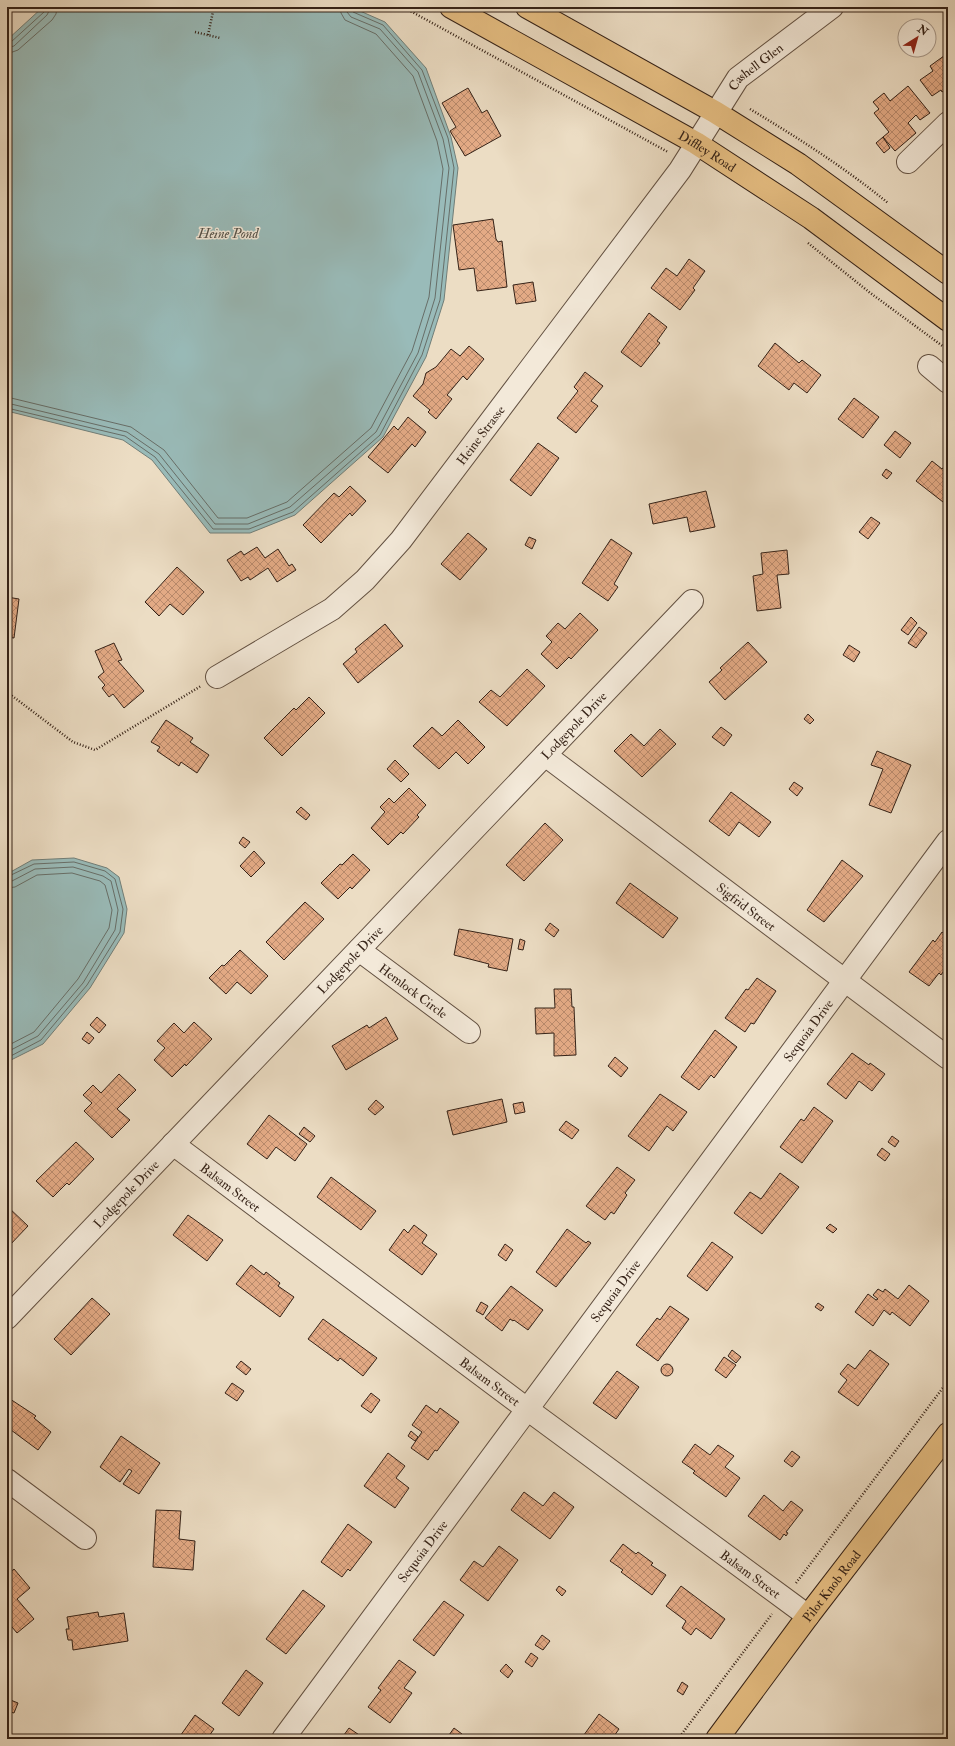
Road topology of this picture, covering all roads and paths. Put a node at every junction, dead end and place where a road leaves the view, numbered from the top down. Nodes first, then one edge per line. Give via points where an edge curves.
1 (214, 7) edge
2 (451, 7) edge
3 (527, 7) edge
4 (832, 7) edge
5 (195, 32) dead end
6 (208, 35) junction
7 (220, 38) dead end
8 (715, 112) junction
9 (948, 123) edge
10 (696, 144) junction
11 (908, 162) dead end
12 (948, 273) edge
13 (948, 320) edge
14 (929, 366) dead end
15 (948, 382) edge
16 (692, 601) dead end
17 (217, 677) joint
18 (7, 692) edge
19 (545, 755) junction
20 (948, 842) edge
21 (359, 950) junction
22 (845, 980) junction
23 (469, 1032) dead end
24 (948, 1058) edge
25 (173, 1144) junction
26 (7, 1318) edge
27 (948, 1380) edge
28 (527, 1409) junction
29 (948, 1434) edge
30 (7, 1480) edge
31 (86, 1538) dead end
32 (784, 1599) junction
33 (808, 1616) junction
34 (283, 1739) edge
35 (678, 1739) edge
36 (717, 1739) edge

1 - 6 path
2 - 10 main road, Diffley Road
3 - 8 main road
4 - 8 street, Cashell Glen via 738,78
5 - 6 path
6 - 7 path
8 - 10 street, Cashell Glen
8 - 12 main road via 798,164
9 - 11 street
10 - 13 main road, Diffley Road via 811,218
10 - 17 street, Heine Strasse via 680,170 402,540 365,580 332,609
14 - 15 street
16 - 19 street, Lodgepole Drive
17 - 18 path via 96,750 73,742
19 - 21 street, Lodgepole Drive
19 - 22 street, Sigfrid Street
20 - 22 street, Sequoia Drive
21 - 23 street, Hemlock Circle
21 - 25 street, Lodgepole Drive
22 - 24 street, Sigfrid Street
22 - 28 street, Sequoia Drive
25 - 26 street, Lodgepole Drive
25 - 28 street, Balsam Street
27 - 32 path
28 - 32 street, Balsam Street
28 - 34 street, Sequoia Drive
29 - 33 main road, Pilot Knob Road
30 - 31 street
32 - 33 street, Balsam Street
32 - 35 path
33 - 36 main road, Pilot Knob Road

